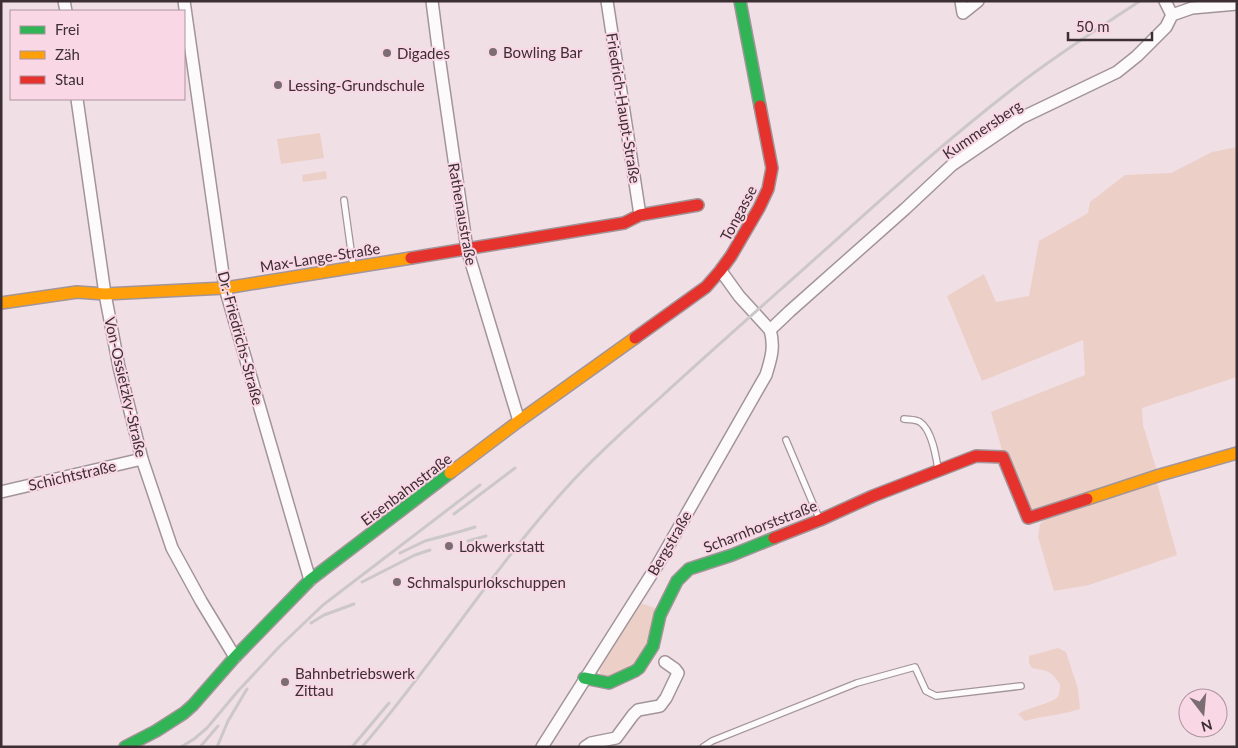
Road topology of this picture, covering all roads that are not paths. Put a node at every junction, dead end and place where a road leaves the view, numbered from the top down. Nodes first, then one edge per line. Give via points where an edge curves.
1 (184, 1) edge
2 (432, 1) edge
3 (607, 1) edge
4 (740, 1) edge
5 (961, 1) edge
6 (978, 1) edge
7 (1165, 1) edge
8 (1213, 4) edge
9 (1237, 4) edge
10 (1172, 15) junction
11 (77, 100) edge
12 (344, 200) dead end
13 (698, 205) dead end
14 (640, 215) junction
15 (467, 249) junction
16 (354, 267) junction
17 (721, 271) junction
18 (225, 288) junction
19 (105, 294) junction
20 (1, 304) edge
21 (770, 330) junction
22 (904, 419) dead end
23 (519, 421) junction
24 (786, 440) dead end
25 (1237, 453) edge
26 (142, 459) junction
27 (938, 471) junction
28 (1, 492) edge
29 (820, 520) junction
30 (310, 580) junction
31 (234, 657) junction
32 (665, 662) dead end
33 (584, 678) junction
34 (1021, 686) dead end
35 (125, 747) edge
36 (542, 747) edge
37 (585, 747) edge
38 (703, 747) edge

1 - 18 street, Dr.-Friedrichs-Straße
2 - 15 street, Rathenaustraße
3 - 14 street, Friedrich-Haupt-Straße
4 - 17 street, Tongasse via 772,168 762,202
5 - 6 street via 963,13
7 - 10 street
8 - 9 street
8 - 10 street
10 - 21 street, Kummersberg via 1166,27 1117,72 1021,118 952,165
11 - 19 street, Von-Ossietzky-Straße
12 - 16 lane
13 - 14 street, Max-Lange-Straße
14 - 15 street, Max-Lange-Straße via 624,223
15 - 16 street, Max-Lange-Straße
15 - 23 street, Rathenaustraße
16 - 18 street, Max-Lange-Straße
17 - 21 street
17 - 23 street, Eisenbahnstraße via 706,287
18 - 19 street, Max-Lange-Straße
18 - 30 street, Dr.-Friedrichs-Straße
19 - 20 street, Max-Lange-Straße via 77,292
19 - 26 street, Von-Ossietzky-Straße
21 - 33 street, Bergstraße via 772,355 766,375 658,564
22 - 27 lane via 920,422 925,427 935,450
23 - 30 street, Eisenbahnstraße
24 - 29 lane
25 - 27 street, Scharnhorststraße via 1028,518 1003,457 976,456
26 - 28 street, Schichtstraße
26 - 31 street, Von-Ossietzky-Straße via 172,548
27 - 29 street, Scharnhorststraße
29 - 33 street, Scharnhorststraße via 689,569 677,581 660,615 653,646 639,668 609,683
30 - 31 street, Eisenbahnstraße
31 - 35 street, Eisenbahnstraße via 184,713
32 - 37 street via 678,673 660,706 638,710 616,738
33 - 36 street, Bergstraße
34 - 38 lane via 936,696 926,691 915,667 857,684

